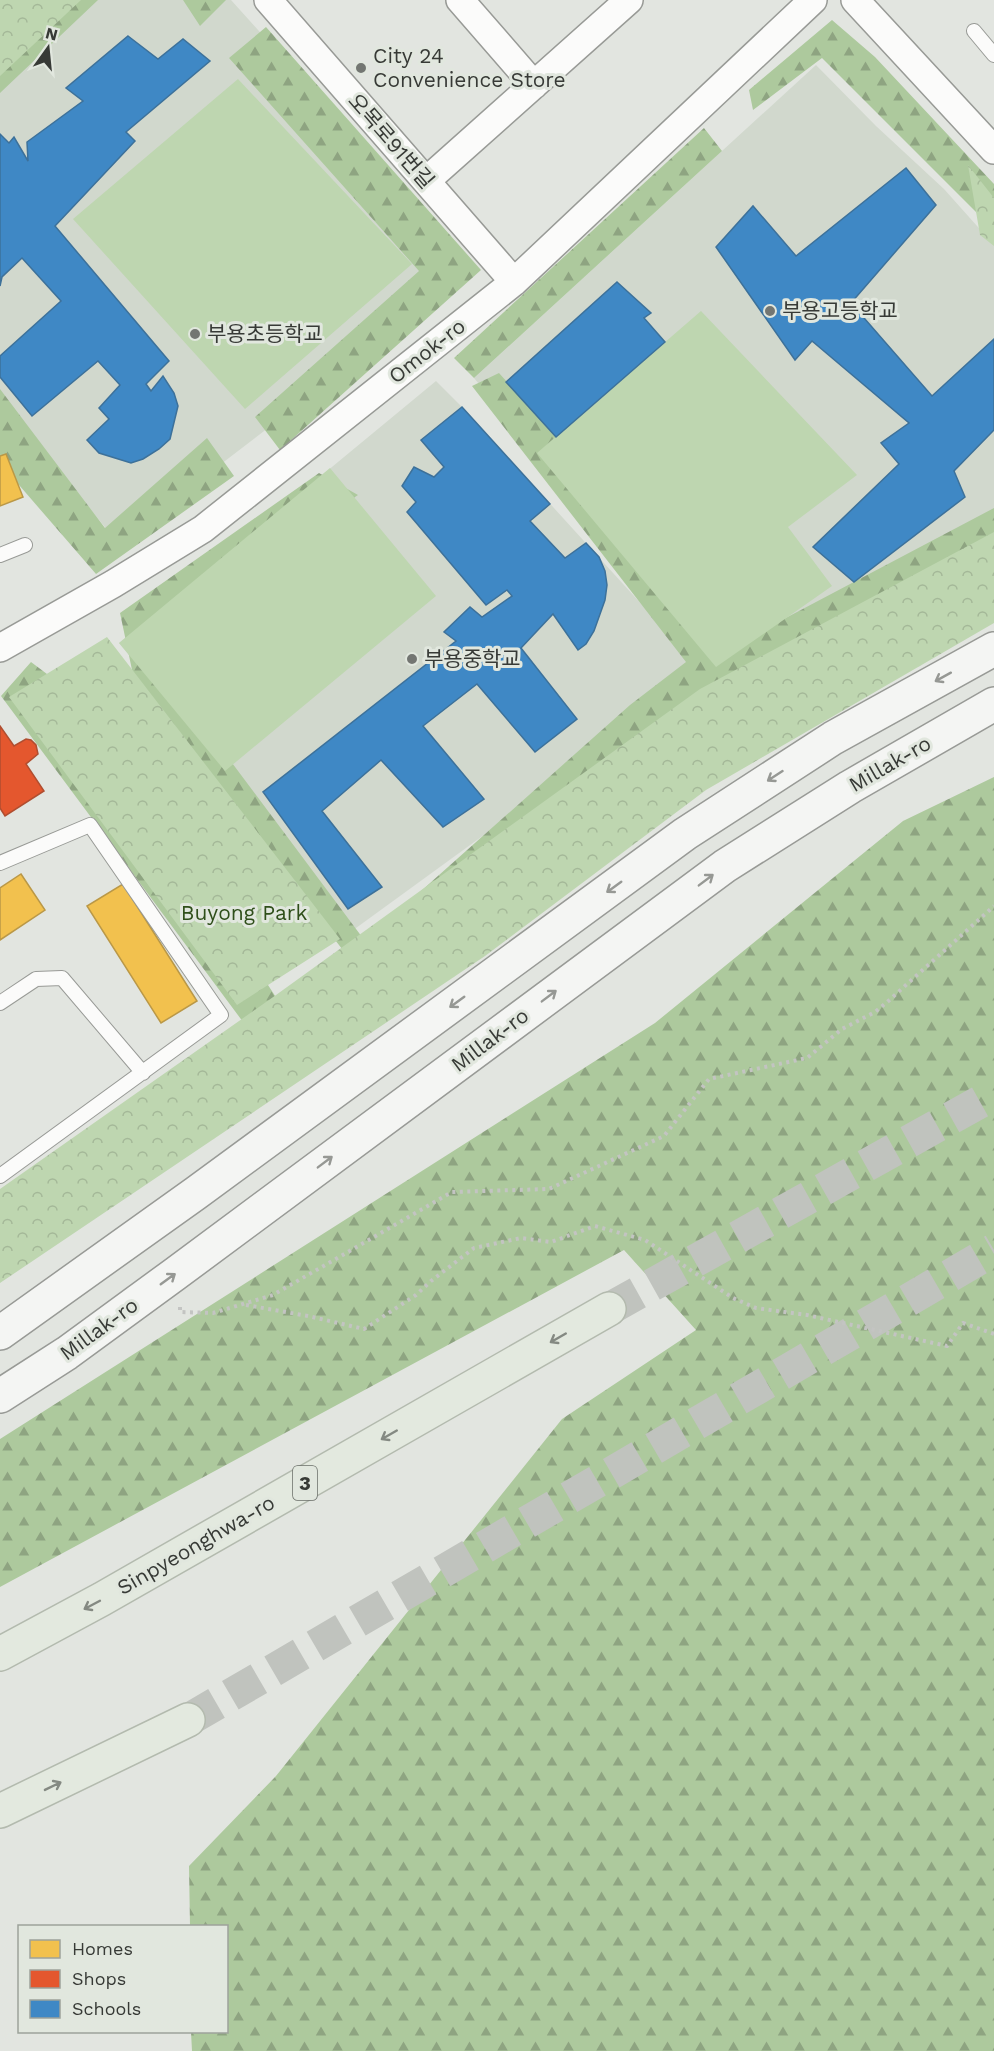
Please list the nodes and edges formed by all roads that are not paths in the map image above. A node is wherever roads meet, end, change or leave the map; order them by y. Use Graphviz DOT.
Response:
graph roads {
  1 [pos="268,0"];
  2 [pos="460,0"];
  3 [pos="629,0"];
  4 [pos="813,0"];
  5 [pos="855,0"];
  6 [pos="974,31"];
  7 [pos="994,55"];
  8 [pos="534,85"];
  9 [pos="994,150"];
  10 [pos="426,181"];
  11 [pos="514,282"];
  12 [pos="25,545"];
  13 [pos="0,555"];
  14 [pos="0,648"];
  15 [pos="991,650"];
  16 [pos="994,704"];
  17 [pos="0,863"];
  18 [pos="0,1003"];
  19 [pos="142,1073"];
  20 [pos="0,1176"];
  21 [pos="609,1309"];
  22 [pos="0,1333"];
  23 [pos="0,1396"];
  24 [pos="0,1654"];
  25 [pos="188,1720"];
  26 [pos="0,1811"];
  1 -- 10 [label="street, 오목로91번길"];
  2 -- 8 [label="street"];
  3 -- 8 [label="street"];
  4 -- 11 [label="street, Omok-ro"];
  5 -- 9 [label="street"];
  6 -- 7 [label="lane"];
  8 -- 10 [label="street"];
  10 -- 11 [label="street, 오목로91번길"];
  11 -- 14 [label="street, Omok-ro"];
  12 -- 13 [label="lane"];
  15 -- 22 [label="main road, one-way"];
  23 -- 16 [label="main road, Millak-ro, one-way"];
  17 -- 19 [label="lane"];
  18 -- 19 [label="lane"];
  19 -- 20 [label="lane"];
  21 -- 24 [label="highway, Sinpyeonghwa-ro / 3, one-way"];
  26 -- 25 [label="highway, one-way"];
}
